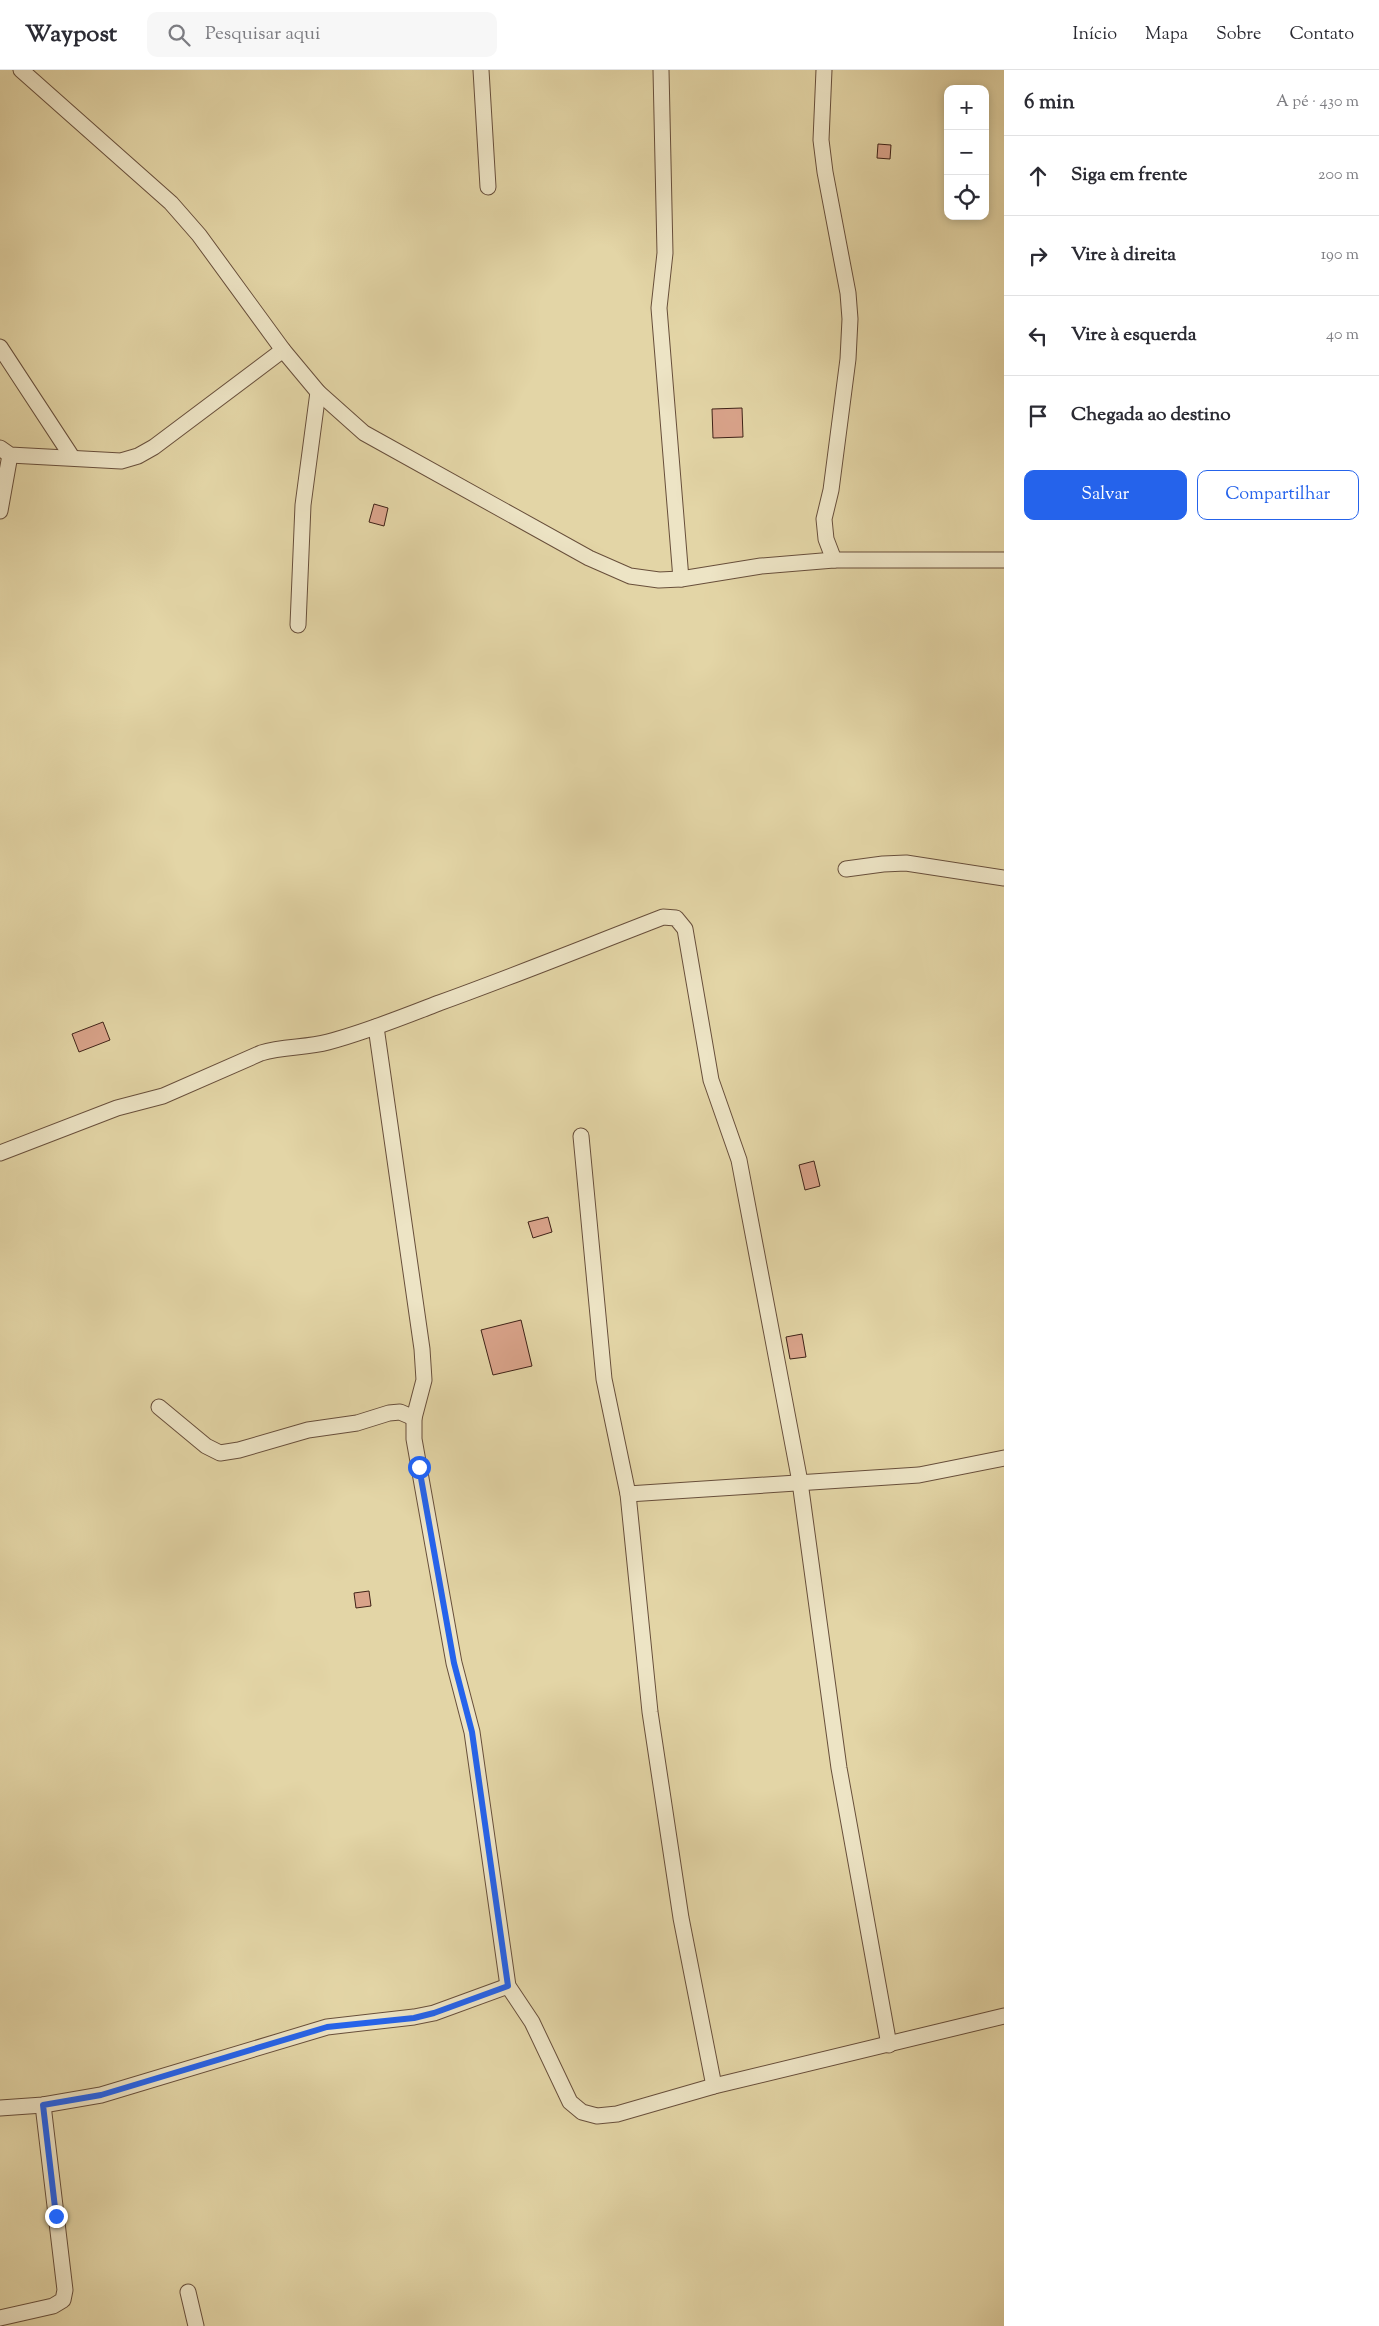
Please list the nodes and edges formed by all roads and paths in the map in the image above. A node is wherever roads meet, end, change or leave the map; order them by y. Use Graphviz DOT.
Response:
graph roads {
  1 [pos="21,70"];
  2 [pos="481,70"];
  3 [pos="661,70"];
  4 [pos="824,70"];
  5 [pos="488,187"];
  6 [pos="0,347"];
  7 [pos="283,350"];
  8 [pos="318,392"];
  9 [pos="5,452"];
  10 [pos="72,457"];
  11 [pos="0,511"];
  12 [pos="834,560"];
  13 [pos="1004,560"];
  14 [pos="681,579"];
  15 [pos="298,625"];
  16 [pos="846,870"];
  17 [pos="1004,878"];
  18 [pos="376,1027"];
  19 [pos="580,1136"];
  20 [pos="0,1153"];
  21 [pos="159,1407"];
  22 [pos="414,1418"];
  23 [pos="1004,1458"];
  24 [pos="800,1482"];
  25 [pos="628,1494"];
  26 [pos="508,1986"];
  27 [pos="1004,2016"];
  28 [pos="889,2045"];
  29 [pos="714,2086"];
  30 [pos="43,2105"];
  31 [pos="0,2108"];
  32 [pos="188,2292"];
  33 [pos="0,2318"];
  34 [pos="196,2326"];
  1 -- 7 [label="street"];
  2 -- 5 [label="street"];
  3 -- 14 [label="street"];
  4 -- 12 [label="street"];
  6 -- 10 [label="street"];
  7 -- 8 [label="street"];
  7 -- 10 [label="street"];
  8 -- 14 [label="street"];
  8 -- 15 [label="street"];
  9 -- 10 [label="street"];
  9 -- 11 [label="street"];
  12 -- 13 [label="street"];
  12 -- 14 [label="street"];
  16 -- 17 [label="street"];
  18 -- 20 [label="street"];
  18 -- 22 [label="street"];
  18 -- 24 [label="street"];
  19 -- 25 [label="street"];
  21 -- 22 [label="street"];
  22 -- 26 [label="street"];
  23 -- 24 [label="street"];
  24 -- 25 [label="street"];
  24 -- 28 [label="street"];
  25 -- 29 [label="street"];
  26 -- 29 [label="street"];
  26 -- 30 [label="street"];
  27 -- 28 [label="street"];
  28 -- 29 [label="street"];
  30 -- 31 [label="street"];
  30 -- 33 [label="street"];
  32 -- 34 [label="street"];
}
